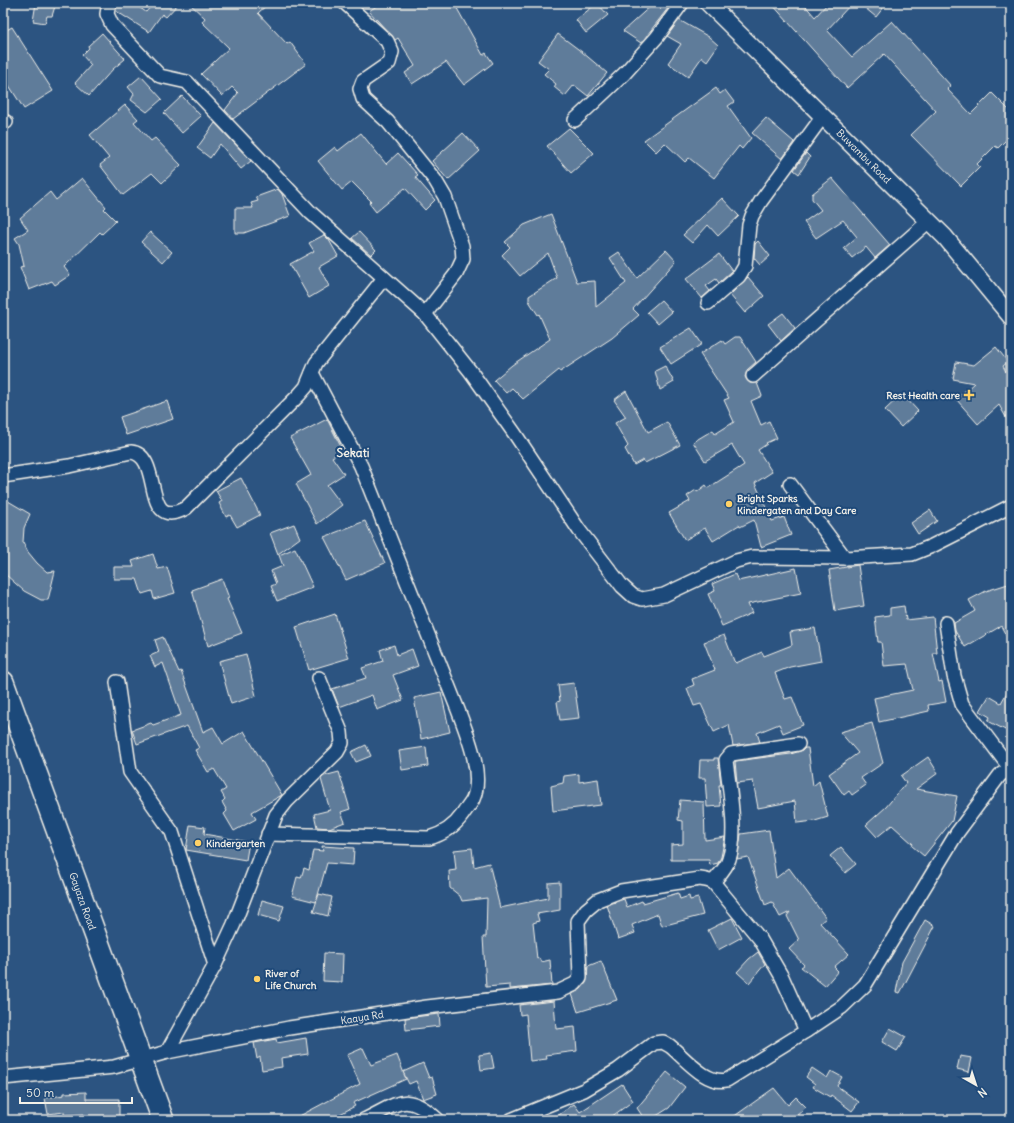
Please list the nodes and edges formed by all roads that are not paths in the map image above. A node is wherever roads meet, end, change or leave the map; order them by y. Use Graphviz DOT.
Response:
graph roads {
  1 [pos="109,3"];
  2 [pos="345,3"];
  3 [pos="682,3"];
  4 [pos="708,3"];
  5 [pos="822,116"];
  6 [pos="575,120"];
  7 [pos="929,221"];
  8 [pos="384,278"];
  9 [pos="708,303"];
  10 [pos="425,314"];
  11 [pos="1011,318"];
  12 [pos="312,373"];
  13 [pos="753,376"];
  14 [pos="3,476"];
  15 [pos="790,484"];
  16 [pos="1011,506"];
  17 [pos="845,558"];
  18 [pos="946,623"];
  19 [pos="319,678"];
  20 [pos="3,682"];
  21 [pos="117,682"];
  22 [pos="798,744"];
  23 [pos="1011,768"];
  24 [pos="268,834"];
  25 [pos="713,882"];
  26 [pos="215,965"];
  27 [pos="806,1031"];
  28 [pos="167,1052"];
  29 [pos="141,1059"];
  30 [pos="3,1078"];
  31 [pos="163,1120"];
  32 [pos="364,1120"];
  33 [pos="438,1120"];
  34 [pos="511,1120"];
  1 -- 8 [label="street"];
  2 -- 10 [label="street"];
  3 -- 6 [label="street"];
  4 -- 5 [label="street, Buwambu Road"];
  5 -- 7 [label="street, Buwambu Road"];
  5 -- 9 [label="street"];
  7 -- 11 [label="street, Buwambu Road"];
  7 -- 13 [label="street"];
  8 -- 10 [label="street"];
  8 -- 12 [label="street"];
  10 -- 17 [label="street"];
  12 -- 14 [label="street"];
  12 -- 24 [label="street"];
  15 -- 17 [label="street"];
  16 -- 17 [label="street"];
  18 -- 23 [label="street"];
  19 -- 24 [label="street"];
  20 -- 29 [label="main road, Gayaza Road"];
  21 -- 26 [label="street"];
  22 -- 25 [label="street"];
  23 -- 27 [label="street"];
  24 -- 26 [label="street"];
  25 -- 27 [label="street"];
  25 -- 28 [label="street, Kaaya Rd"];
  26 -- 28 [label="street"];
  27 -- 34 [label="street"];
  28 -- 29 [label="street, Kaaya Rd"];
  29 -- 30 [label="street, Kaaya Rd"];
  29 -- 31 [label="main road, Gayaza Road"];
  32 -- 33 [label="street"];
}
